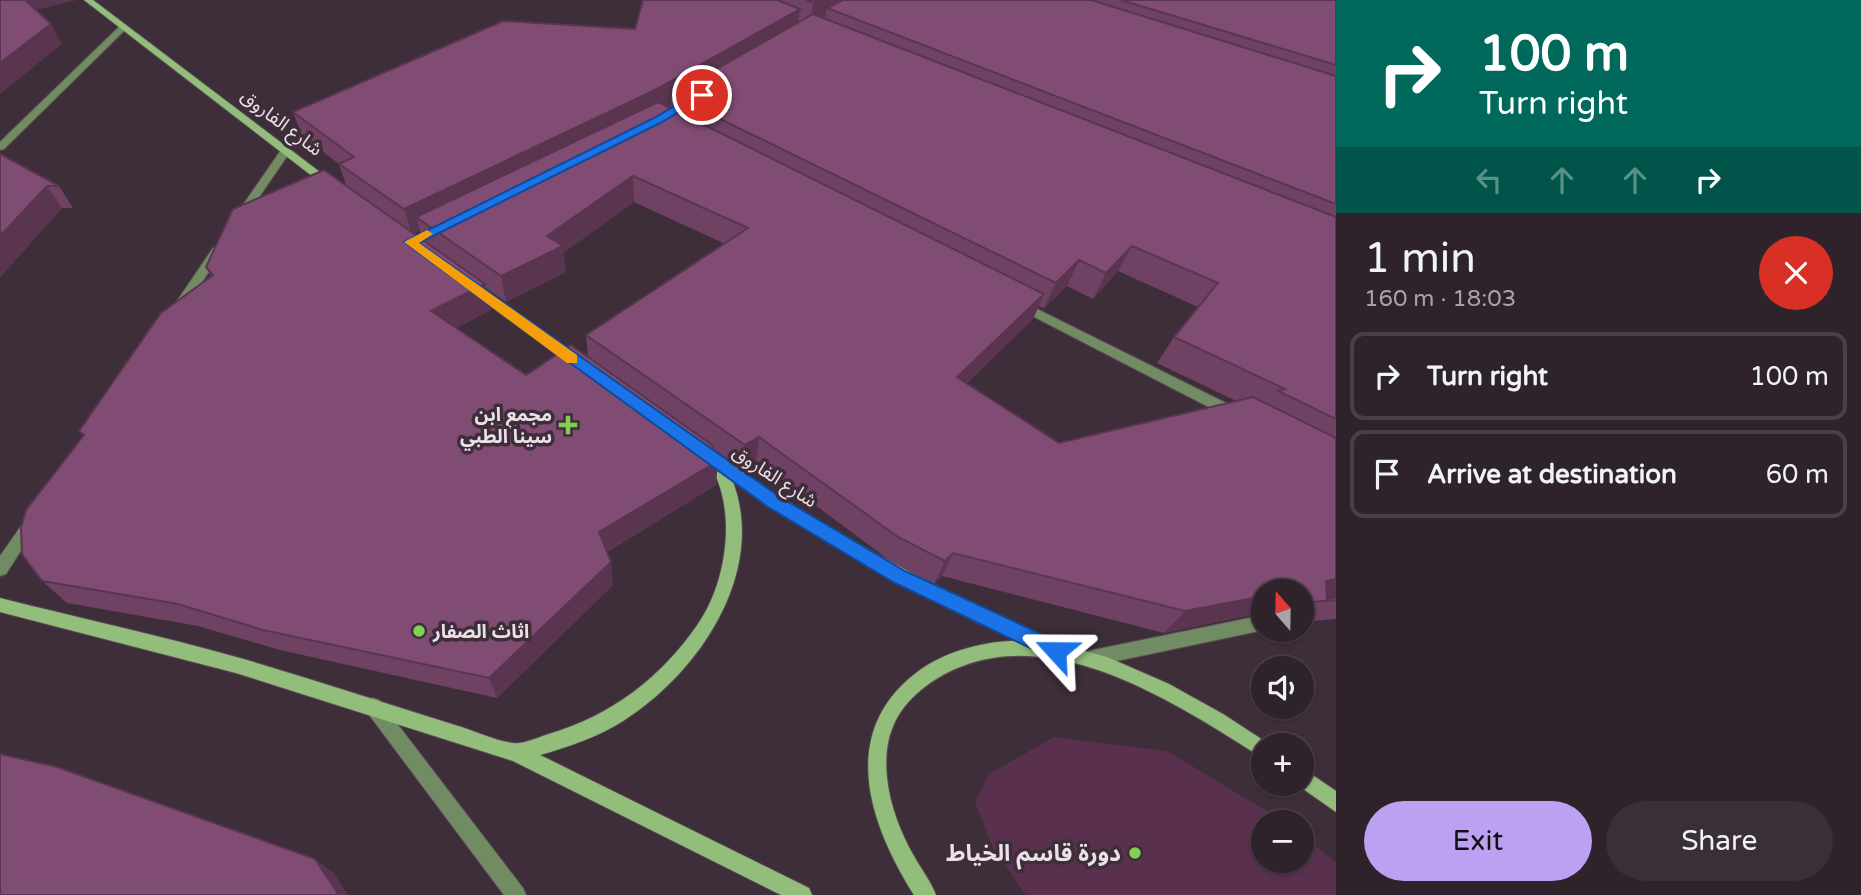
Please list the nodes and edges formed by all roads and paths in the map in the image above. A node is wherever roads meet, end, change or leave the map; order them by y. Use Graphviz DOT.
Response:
graph roads {
  1 [pos="88,0"];
  2 [pos="124,27"];
  3 [pos="0,147"];
  4 [pos="285,152"];
  5 [pos="342,193"];
  6 [pos="465,282"];
  7 [pos="1003,296"];
  8 [pos="170,321"];
  9 [pos="587,369"];
  10 [pos="1250,422"];
  11 [pos="697,449"];
  12 [pos="719,465"];
  13 [pos="38,512"];
  14 [pos="0,569"];
  15 [pos="0,606"];
  16 [pos="1251,625"];
  17 [pos="1056,651"];
  18 [pos="1093,658"];
  19 [pos="373,706"];
  20 [pos="1251,741"];
  21 [pos="516,753"];
  22 [pos="1314,786"];
  23 [pos="1336,803"];
  24 [pos="516,895"];
  25 [pos="802,895"];
  26 [pos="926,895"];
  1 -- 2 [label="main road, شارع الفاروق"];
  2 -- 3 [label="street"];
  2 -- 4 [label="main road, شارع الفاروق"];
  4 -- 5 [label="main road, شارع الفاروق"];
  4 -- 8 [label="street"];
  6 -- 9 [label="main road"];
  7 -- 10 [label="street"];
  11 -- 12 [label="main road, شارع الفاروق"];
  12 -- 17 [label="main road, شارع الفاروق"];
  12 -- 21 [label="main road"];
  13 -- 14 [label="street"];
  15 -- 19 [label="main road"];
  16 -- 18 [label="street"];
  17 -- 18 [label="main road, شارع الفاروق"];
  17 -- 26 [label="main road, شارع الفاروق"];
  18 -- 20 [label="main road, شارع الفاروق"];
  19 -- 21 [label="main road"];
  19 -- 24 [label="street"];
  21 -- 25 [label="main road"];
  22 -- 23 [label="main road"];
}
